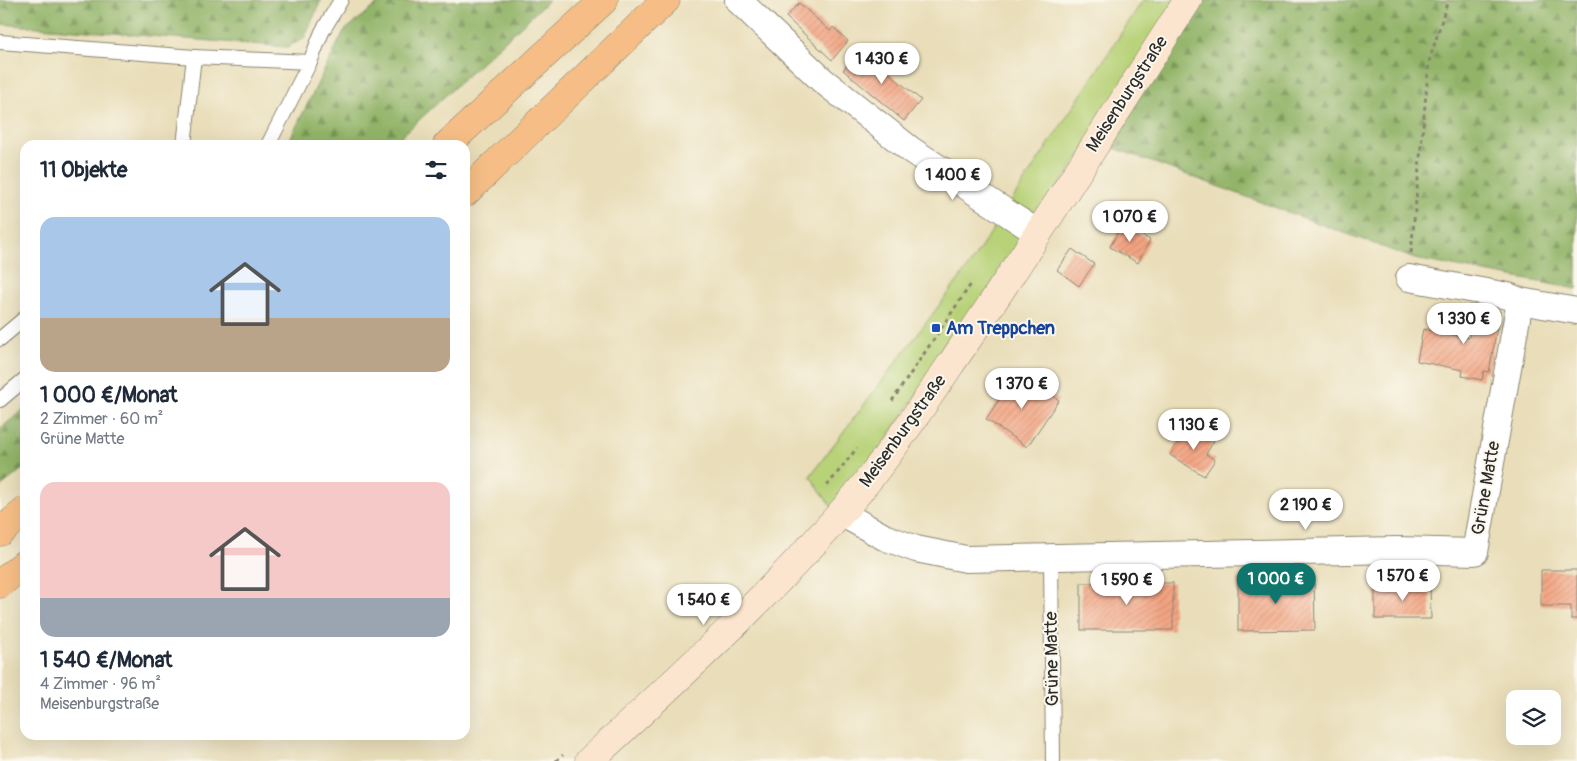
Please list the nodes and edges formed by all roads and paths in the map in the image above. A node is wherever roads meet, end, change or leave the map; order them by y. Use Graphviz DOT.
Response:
graph roads {
  1 [pos="340,0"];
  2 [pos="604,0"];
  3 [pos="666,0"];
  4 [pos="738,0"];
  5 [pos="1188,0"];
  6 [pos="1448,0"];
  7 [pos="0,42"];
  8 [pos="194,57"];
  9 [pos="310,62"];
  10 [pos="185,140"];
  11 [pos="271,140"];
  12 [pos="452,140"];
  13 [pos="470,188"];
  14 [pos="1038,234"];
  15 [pos="1409,278"];
  16 [pos="973,281"];
  17 [pos="1520,302"];
  18 [pos="1577,311"];
  19 [pos="20,322"];
  20 [pos="0,339"];
  21 [pos="20,383"];
  22 [pos="0,400"];
  23 [pos="888,408"];
  24 [pos="860,446"];
  25 [pos="824,489"];
  26 [pos="841,513"];
  27 [pos="20,515"];
  28 [pos="0,532"];
  29 [pos="1051,557"];
  30 [pos="20,567"];
  31 [pos="0,584"];
  32 [pos="576,758"];
  33 [pos="556,761"];
  34 [pos="1053,761"];
  1 -- 9 [label="lane"];
  2 -- 12 [label="highway"];
  3 -- 13 [label="highway"];
  4 -- 14 [label="street"];
  5 -- 14 [label="main road, Meisenburgstraße"];
  6 -- 15 [label="path"];
  7 -- 8 [label="lane"];
  8 -- 9 [label="lane"];
  8 -- 10 [label="lane"];
  9 -- 11 [label="lane"];
  14 -- 26 [label="main road, Meisenburgstraße"];
  15 -- 17 [label="street"];
  16 -- 23 [label="path"];
  17 -- 18 [label="street"];
  17 -- 29 [label="street, Grüne Matte"];
  19 -- 20 [label="lane"];
  21 -- 22 [label="lane"];
  24 -- 25 [label="path"];
  26 -- 29 [label="street, Grüne Matte"];
  26 -- 32 [label="main road, Meisenburgstraße"];
  27 -- 28 [label="highway"];
  29 -- 34 [label="lane, Grüne Matte"];
  30 -- 31 [label="highway"];
  32 -- 33 [label="path"];
}
